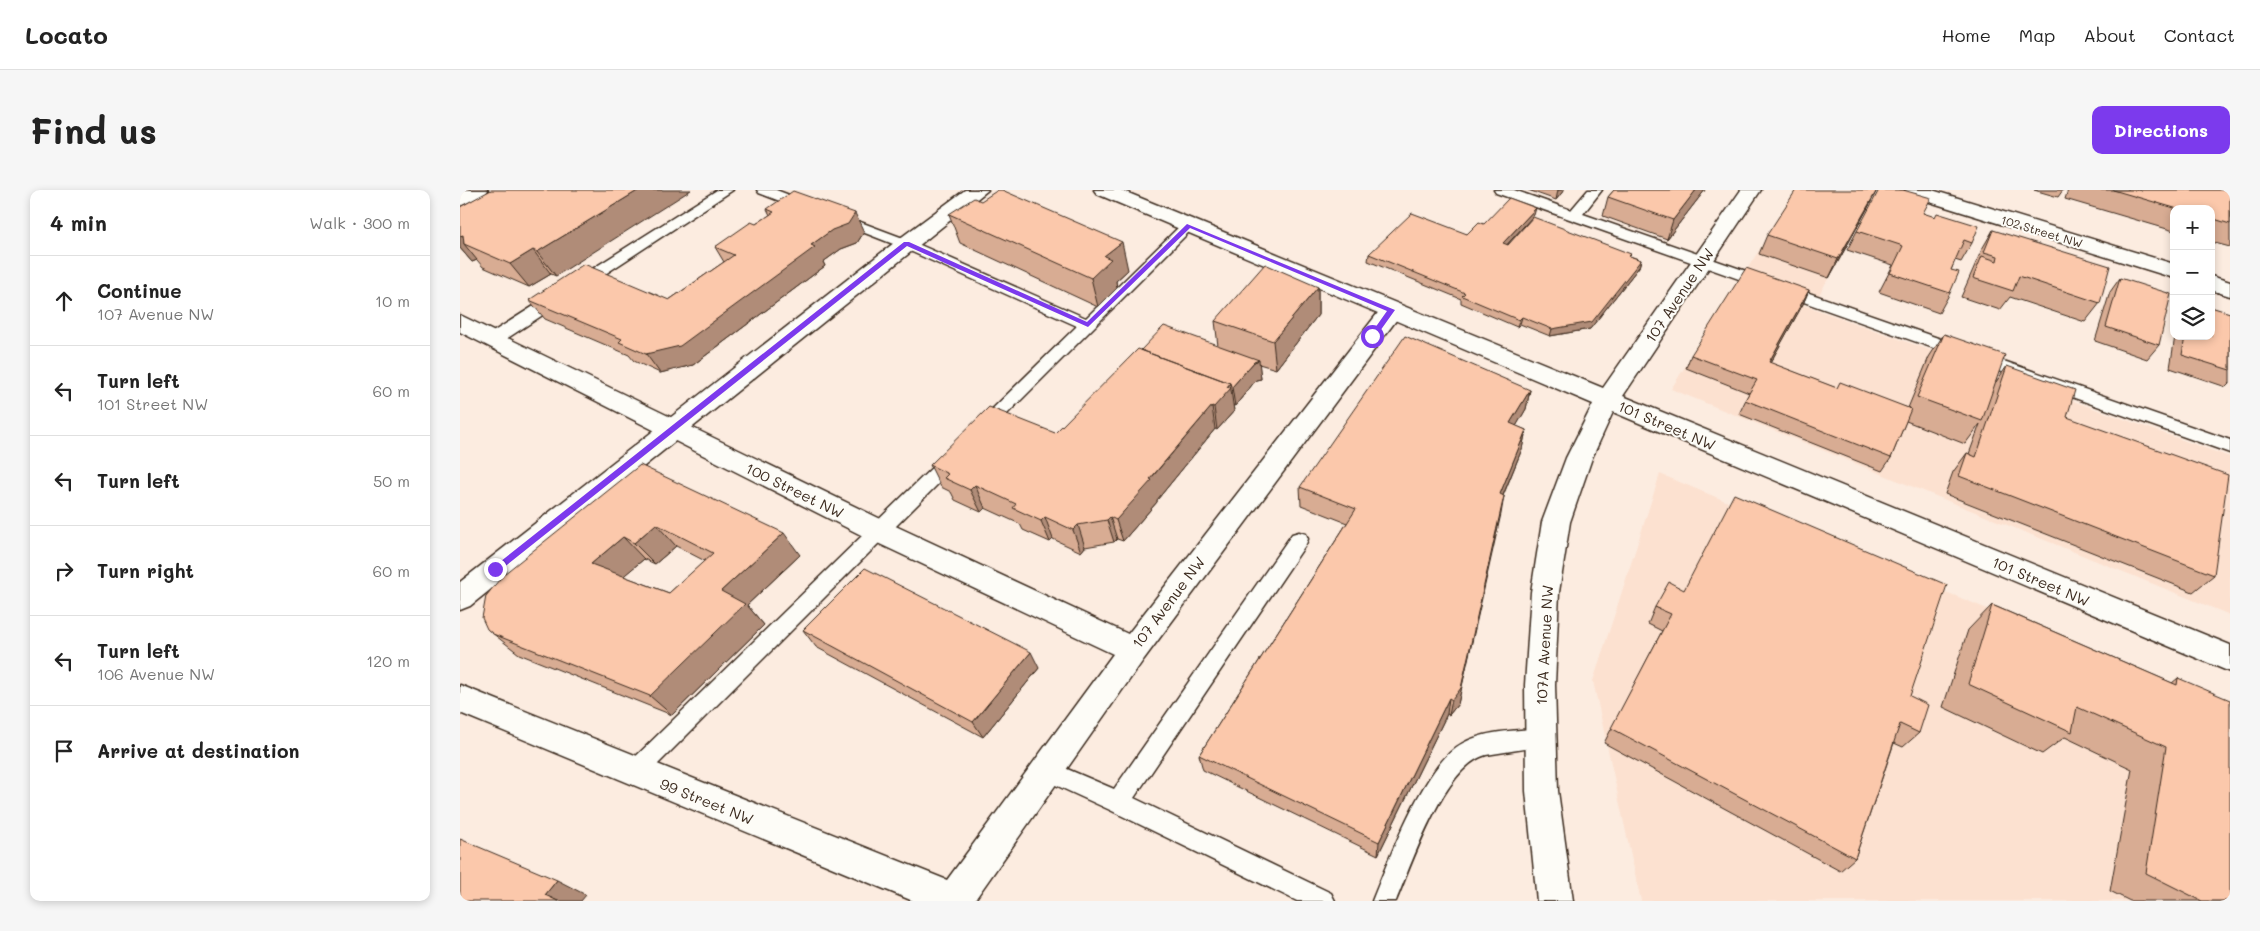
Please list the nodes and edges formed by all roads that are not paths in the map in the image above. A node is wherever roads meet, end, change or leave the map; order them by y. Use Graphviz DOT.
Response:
graph roads {
  1 [pos="478,190"];
  2 [pos="726,190"];
  3 [pos="764,190"];
  4 [pos="978,190"];
  5 [pos="1104,190"];
  6 [pos="1501,190"];
  7 [pos="1595,190"];
  8 [pos="1751,190"];
  9 [pos="1911,190"];
  10 [pos="460,200"];
  11 [pos="1574,216"];
  12 [pos="1189,225"];
  13 [pos="906,244"];
  14 [pos="1702,261"];
  15 [pos="2170,270"];
  16 [pos="2215,284"];
  17 [pos="2230,289"];
  18 [pos="1392,310"];
  19 [pos="460,324"];
  20 [pos="1088,325"];
  21 [pos="494,339"];
  22 [pos="1607,400"];
  23 [pos="671,429"];
  24 [pos="2230,447"];
  25 [pos="879,531"];
  26 [pos="1299,539"];
  27 [pos="460,598"];
  28 [pos="1133,650"];
  29 [pos="2230,659"];
  30 [pos="460,699"];
  31 [pos="1542,738"];
  32 [pos="1046,770"];
  33 [pos="636,772"];
  34 [pos="1118,802"];
  35 [pos="955,901"];
  36 [pos="1323,901"];
  37 [pos="1384,901"];
  38 [pos="1555,901"];
  1 -- 10 [label="street"];
  2 -- 21 [label="lane"];
  3 -- 13 [label="lane"];
  4 -- 13 [label="street"];
  5 -- 12 [label="street, 101 Street NW"];
  6 -- 11 [label="lane"];
  7 -- 11 [label="lane"];
  8 -- 14 [label="street, 107 Avenue NW"];
  9 -- 15 [label="street, 102 Street NW"];
  11 -- 14 [label="lane"];
  12 -- 18 [label="street, 101 Street NW"];
  12 -- 20 [label="lane"];
  13 -- 20 [label="lane"];
  13 -- 23 [label="street"];
  14 -- 22 [label="street, 107 Avenue NW"];
  14 -- 24 [label="lane"];
  16 -- 17 [label="street"];
  18 -- 22 [label="street, 101 Street NW"];
  18 -- 28 [label="street, 107 Avenue NW"];
  19 -- 21 [label="street, 100 Street NW"];
  20 -- 25 [label="lane"];
  21 -- 23 [label="street, 100 Street NW"];
  22 -- 29 [label="street, 101 Street NW"];
  22 -- 31 [label="street, 107A Avenue NW"];
  23 -- 25 [label="street, 100 Street NW"];
  23 -- 27 [label="street"];
  25 -- 28 [label="street, 100 Street NW"];
  25 -- 33 [label="lane"];
  26 -- 34 [label="lane"];
  28 -- 32 [label="street, 107 Avenue NW"];
  30 -- 33 [label="street, 99 Street NW"];
  31 -- 37 [label="lane"];
  31 -- 38 [label="street, 107A Avenue NW"];
  32 -- 34 [label="lane"];
  32 -- 35 [label="street, 107 Avenue NW"];
  33 -- 35 [label="street, 99 Street NW"];
  34 -- 36 [label="lane"];
}
